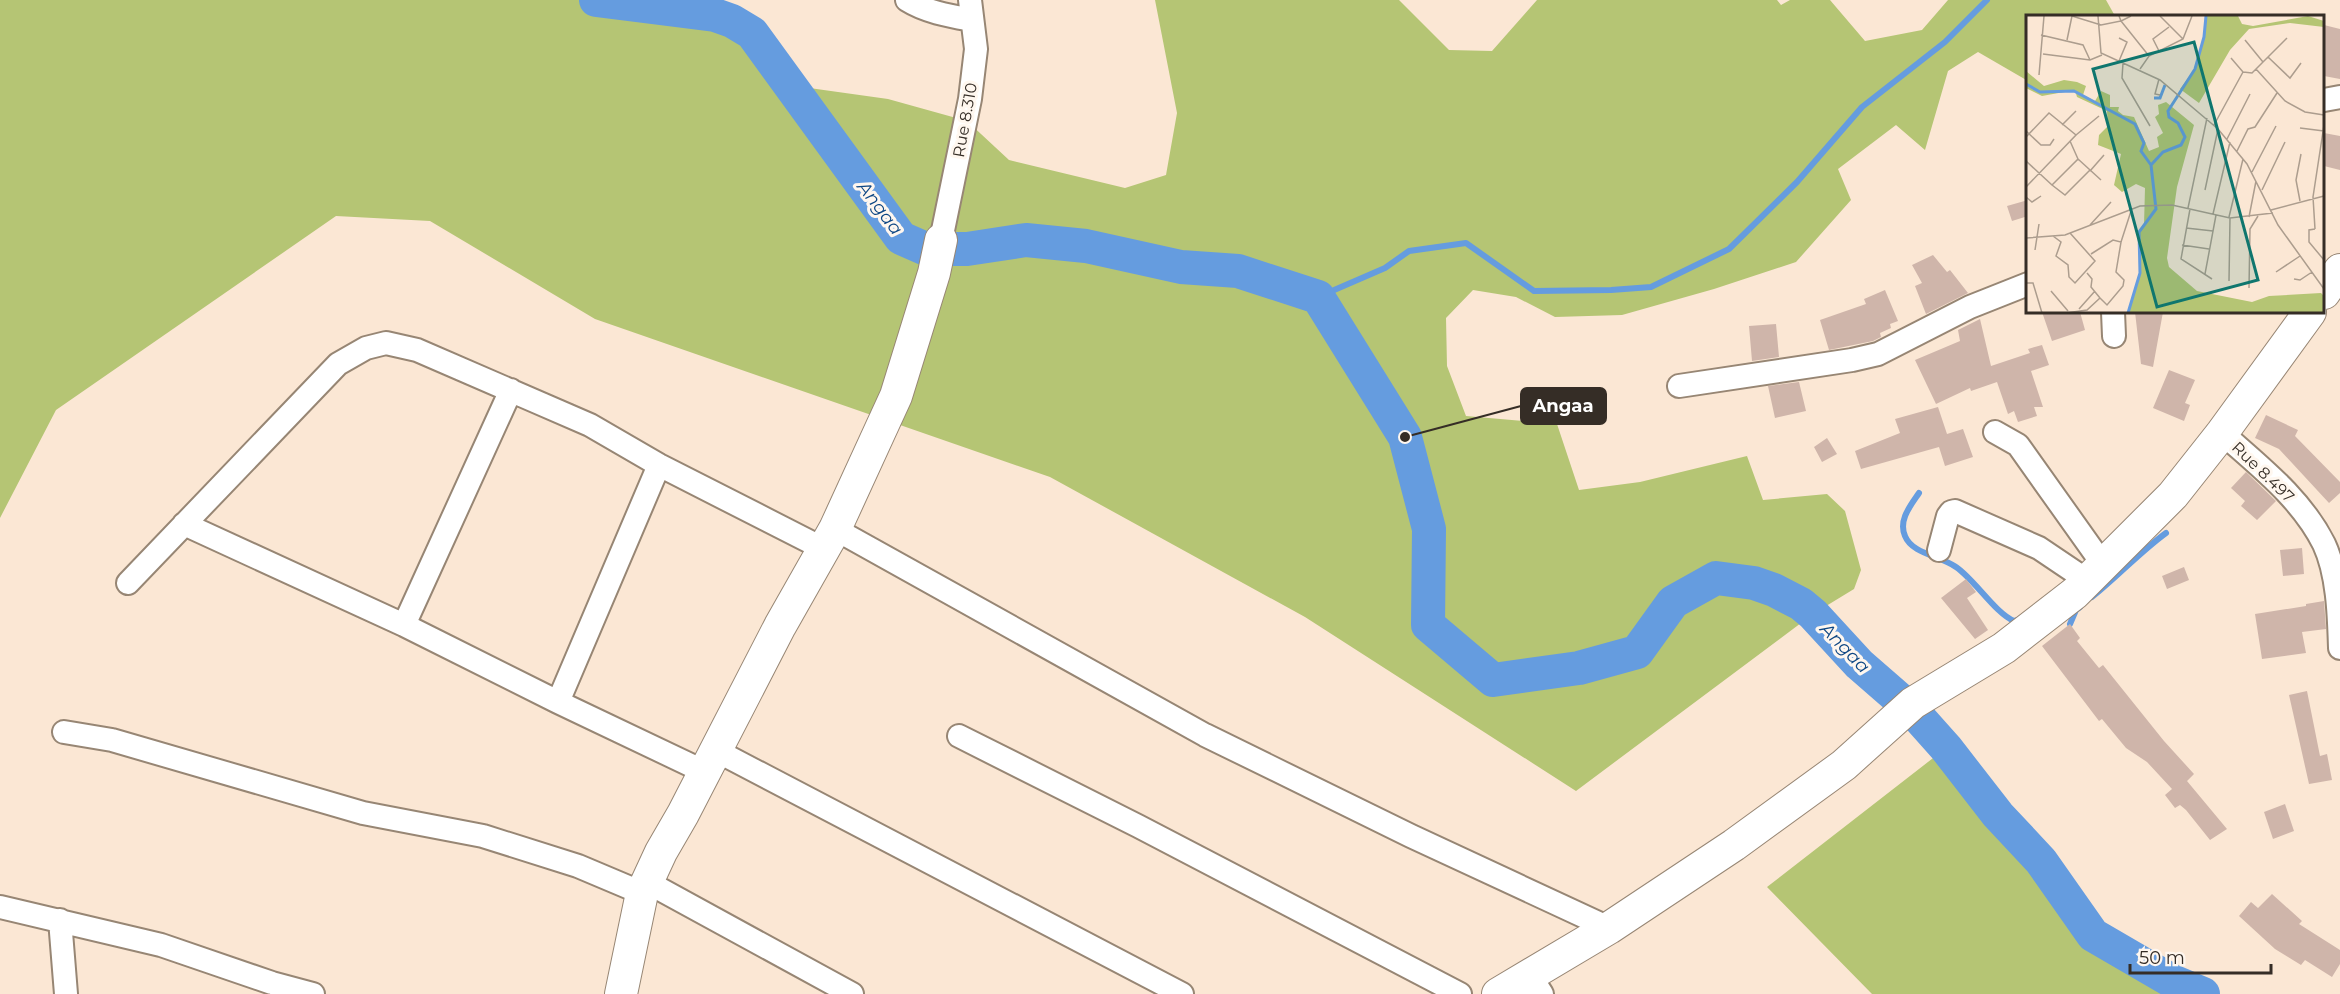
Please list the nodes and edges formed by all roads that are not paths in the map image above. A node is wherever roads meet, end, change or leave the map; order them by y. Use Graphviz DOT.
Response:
graph roads {
  1 [pos="907,0"];
  2 [pos="971,10"];
  3 [pos="2340,97"];
  4 [pos="2325,100"];
  5 [pos="940,240"];
  6 [pos="2026,285"];
  7 [pos="2112,314"];
  8 [pos="2307,314"];
  9 [pos="2114,336"];
  10 [pos="1679,386"];
  11 [pos="511,390"];
  12 [pos="1995,432"];
  13 [pos="2222,433"];
  14 [pos="659,465"];
  15 [pos="184,524"];
  16 [pos="830,539"];
  17 [pos="2332,540"];
  18 [pos="1939,550"];
  19 [pos="2096,573"];
  20 [pos="128,583"];
  21 [pos="404,625"];
  22 [pos="2340,648"];
  23 [pos="558,702"];
  24 [pos="64,732"];
  25 [pos="959,736"];
  26 [pos="711,761"];
  27 [pos="644,887"];
  28 [pos="0,907"];
  29 [pos="60,920"];
  30 [pos="1609,928"];
  31 [pos="1536,984"];
  32 [pos="66,994"];
  33 [pos="313,994"];
  34 [pos="621,994"];
  35 [pos="852,994"];
  36 [pos="1182,994"];
  37 [pos="1460,994"];
  38 [pos="1498,994"];
  1 -- 2 [label="street"];
  2 -- 5 [label="street, Rue 8.310"];
  3 -- 4 [label="street"];
  5 -- 16 [label="street"];
  6 -- 10 [label="street"];
  7 -- 9 [label="street"];
  8 -- 13 [label="street"];
  11 -- 14 [label="street"];
  11 -- 15 [label="street"];
  11 -- 21 [label="street"];
  12 -- 19 [label="street"];
  13 -- 17 [label="street, Rue 8.497"];
  13 -- 19 [label="street"];
  14 -- 16 [label="street"];
  14 -- 23 [label="street"];
  15 -- 20 [label="street"];
  15 -- 21 [label="street"];
  16 -- 26 [label="street"];
  16 -- 30 [label="street"];
  17 -- 22 [label="street, Rue 8.497"];
  18 -- 19 [label="street"];
  19 -- 30 [label="street"];
  21 -- 23 [label="street"];
  23 -- 26 [label="street"];
  24 -- 27 [label="street"];
  25 -- 37 [label="street"];
  26 -- 27 [label="street"];
  26 -- 36 [label="street"];
  27 -- 34 [label="street"];
  27 -- 35 [label="street"];
  28 -- 29 [label="street"];
  29 -- 32 [label="street"];
  29 -- 33 [label="street"];
  30 -- 31 [label="street"];
  31 -- 38 [label="street"];
}
